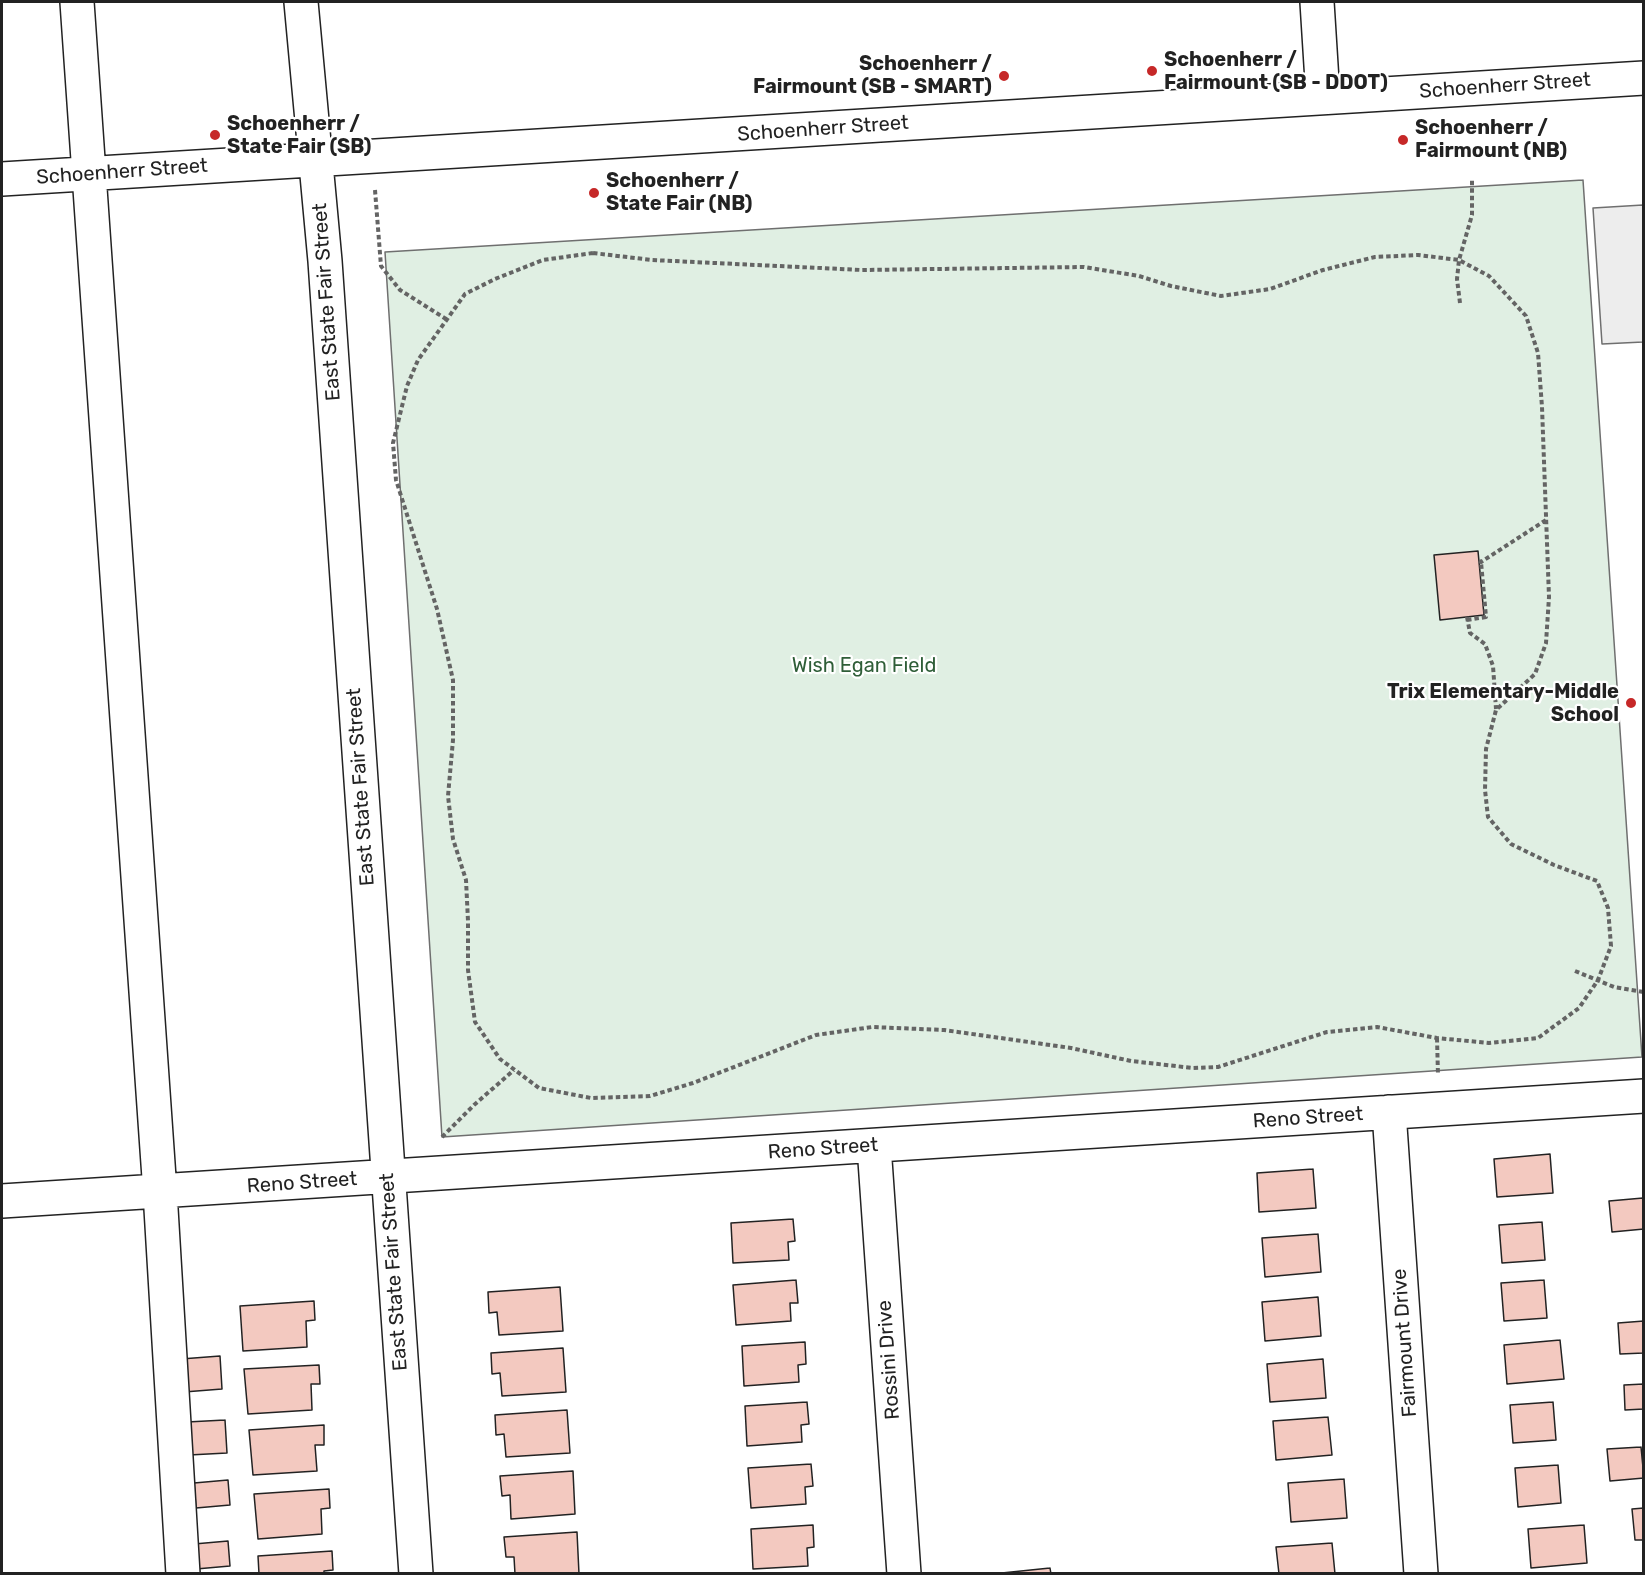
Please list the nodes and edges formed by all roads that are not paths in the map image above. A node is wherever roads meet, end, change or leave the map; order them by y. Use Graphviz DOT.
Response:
graph roads {
  1 [pos="77,2"];
  2 [pos="302,2"];
  3 [pos="1317,2"];
  4 [pos="1644,78"];
  5 [pos="1323,97"];
  6 [pos="316,160"];
  7 [pos="88,174"];
  8 [pos="2,179"];
  9 [pos="1644,1096"];
  10 [pos="1389,1112"];
  11 [pos="874,1146"];
  12 [pos="388,1178"];
  13 [pos="160,1192"];
  14 [pos="2,1201"];
  15 [pos="183,1574"];
  16 [pos="416,1574"];
  17 [pos="904,1574"];
  18 [pos="1421,1574"];
  1 -- 7 [label="street"];
  2 -- 6 [label="street, East State Fair Street"];
  3 -- 5 [label="street"];
  4 -- 5 [label="street, Schoenherr Street"];
  5 -- 6 [label="street, Schoenherr Street"];
  6 -- 7 [label="street, Schoenherr Street"];
  6 -- 12 [label="street, East State Fair Street"];
  7 -- 8 [label="street, Schoenherr Street"];
  7 -- 13 [label="street"];
  9 -- 10 [label="street, Reno Street"];
  10 -- 11 [label="street, Reno Street"];
  10 -- 18 [label="street, Fairmount Drive"];
  11 -- 12 [label="street, Reno Street"];
  11 -- 17 [label="street, Rossini Drive"];
  12 -- 13 [label="street, Reno Street"];
  12 -- 16 [label="street, East State Fair Street"];
  13 -- 14 [label="street, Reno Street"];
  13 -- 15 [label="street"];
}
